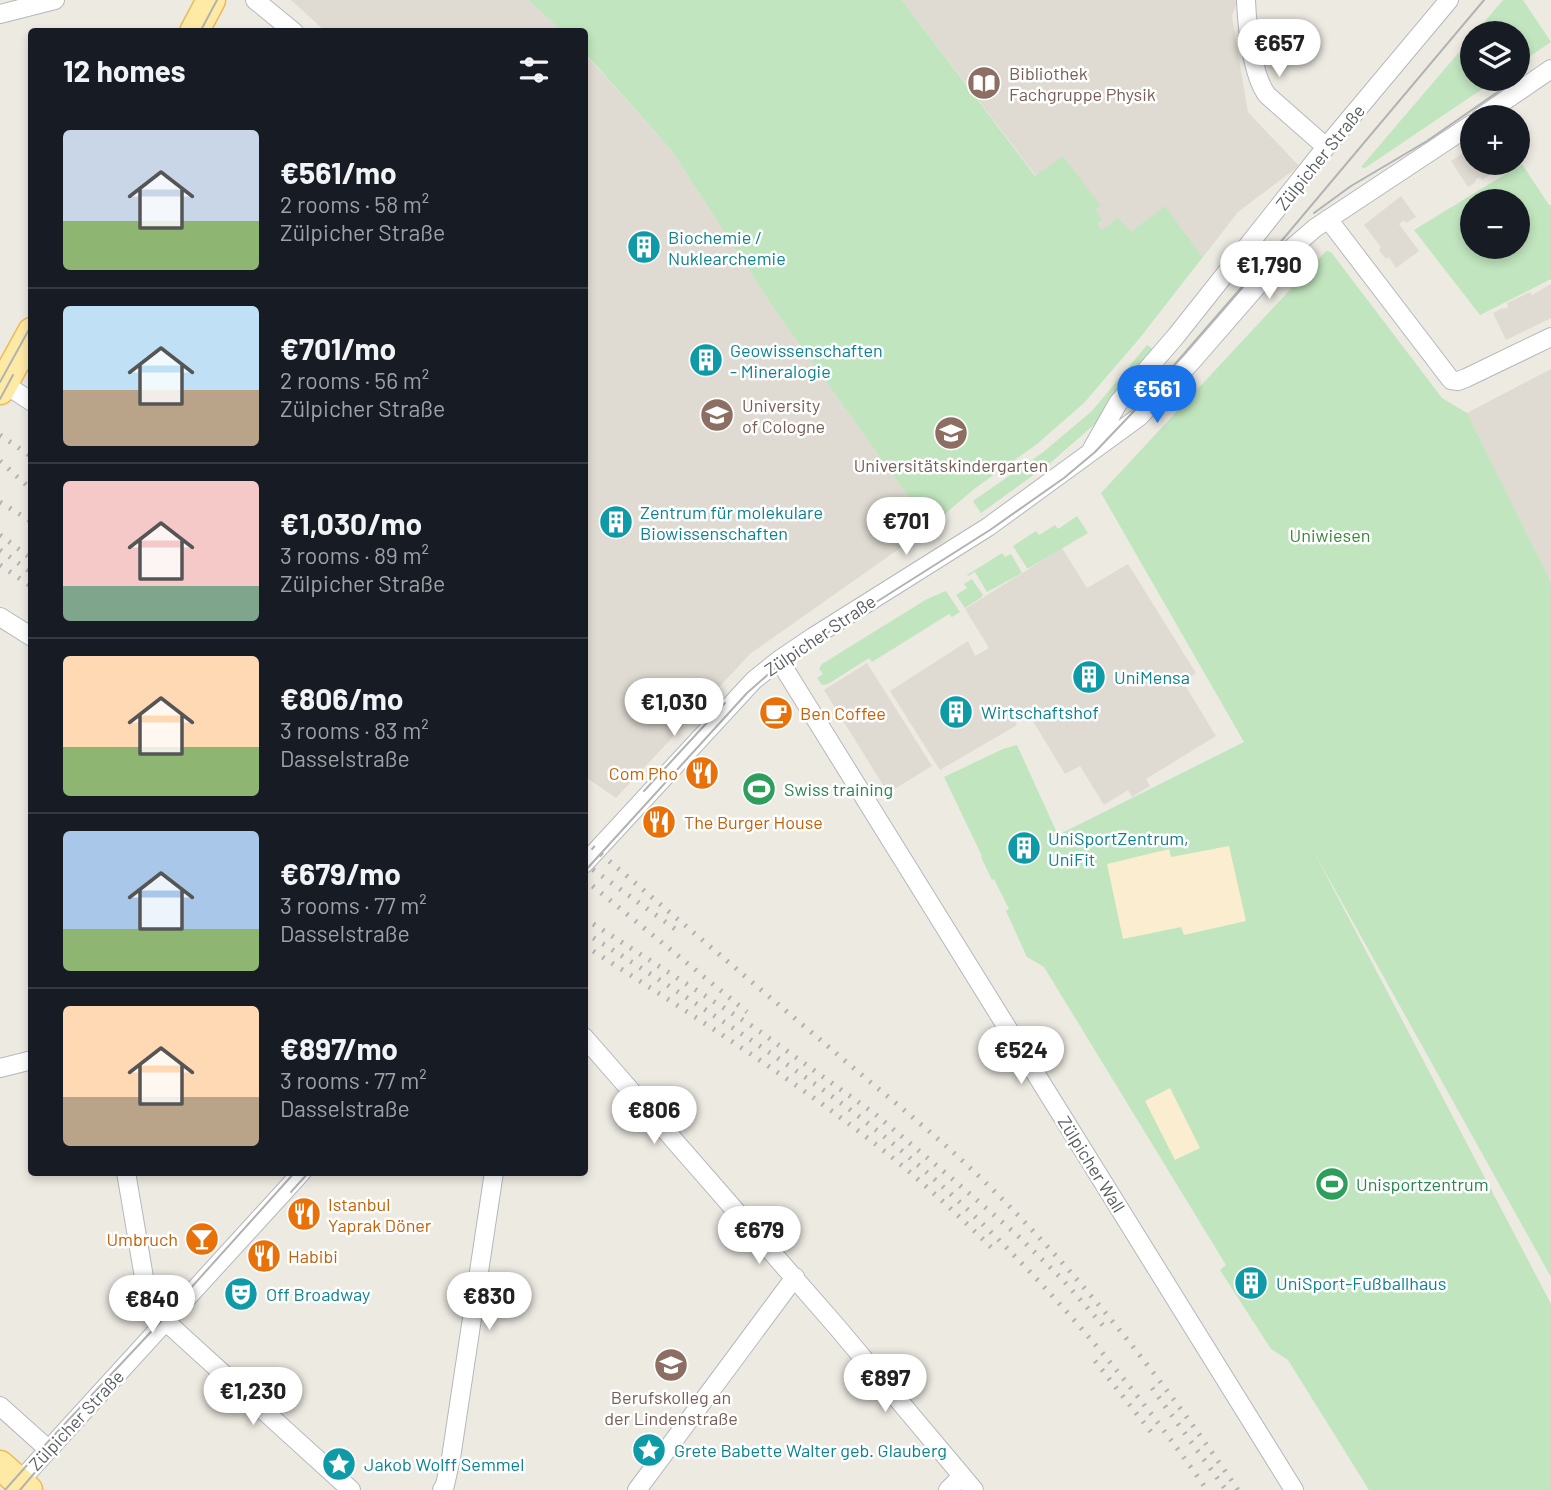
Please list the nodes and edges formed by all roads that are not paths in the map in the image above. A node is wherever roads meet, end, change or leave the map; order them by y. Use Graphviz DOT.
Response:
graph roads {
  1 [pos="55,0"];
  2 [pos="211,0"];
  3 [pos="256,0"];
  4 [pos="1246,0"];
  5 [pos="1449,0"];
  6 [pos="0,14"];
  7 [pos="196,28"];
  8 [pos="289,28"];
  9 [pos="1551,69"];
  10 [pos="1498,105"];
  11 [pos="1460,132"];
  12 [pos="1326,147"];
  13 [pos="1328,219"];
  14 [pos="1551,337"];
  15 [pos="28,339"];
  16 [pos="1,385"];
  17 [pos="28,400"];
  18 [pos="1092,449"];
  19 [pos="0,617"];
  20 [pos="28,634"];
  21 [pos="779,660"];
  22 [pos="588,860"];
  23 [pos="588,1042"];
  24 [pos="28,1061"];
  25 [pos="0,1068"];
  26 [pos="127,1176"];
  27 [pos="298,1176"];
  28 [pos="493,1176"];
  29 [pos="795,1278"];
  30 [pos="166,1322"];
  31 [pos="0,1406"];
  32 [pos="48,1449"];
  33 [pos="16,1479"];
  34 [pos="968,1483"];
  35 [pos="446,1488"];
  36 [pos="351,1490"];
  37 [pos="637,1490"];
  38 [pos="948,1490"];
  39 [pos="1294,1490"];
  1 -- 6 [label="street"];
  2 -- 7 [label="main road"];
  3 -- 8 [label="street"];
  4 -- 12 [label="street"];
  5 -- 12 [label="street, Zülpicher Straße"];
  9 -- 10 [label="street"];
  11 -- 13 [label="street, Zülpicher Straße"];
  12 -- 18 [label="street, Zülpicher Straße"];
  13 -- 14 [label="street"];
  13 -- 18 [label="street, Zülpicher Straße"];
  15 -- 16 [label="main road"];
  16 -- 17 [label="street"];
  18 -- 21 [label="street, Zülpicher Straße"];
  19 -- 20 [label="street"];
  21 -- 22 [label="street, Zülpicher Straße"];
  21 -- 39 [label="street, Zülpicher Wall"];
  23 -- 29 [label="street"];
  24 -- 25 [label="street"];
  26 -- 30 [label="street"];
  27 -- 30 [label="street, Zülpicher Straße"];
  28 -- 35 [label="street"];
  29 -- 34 [label="street"];
  29 -- 37 [label="street"];
  30 -- 32 [label="street, Zülpicher Straße"];
  30 -- 36 [label="street"];
  31 -- 32 [label="street"];
  32 -- 33 [label="street, Zülpicher Straße"];
  34 -- 38 [label="street"];
}
